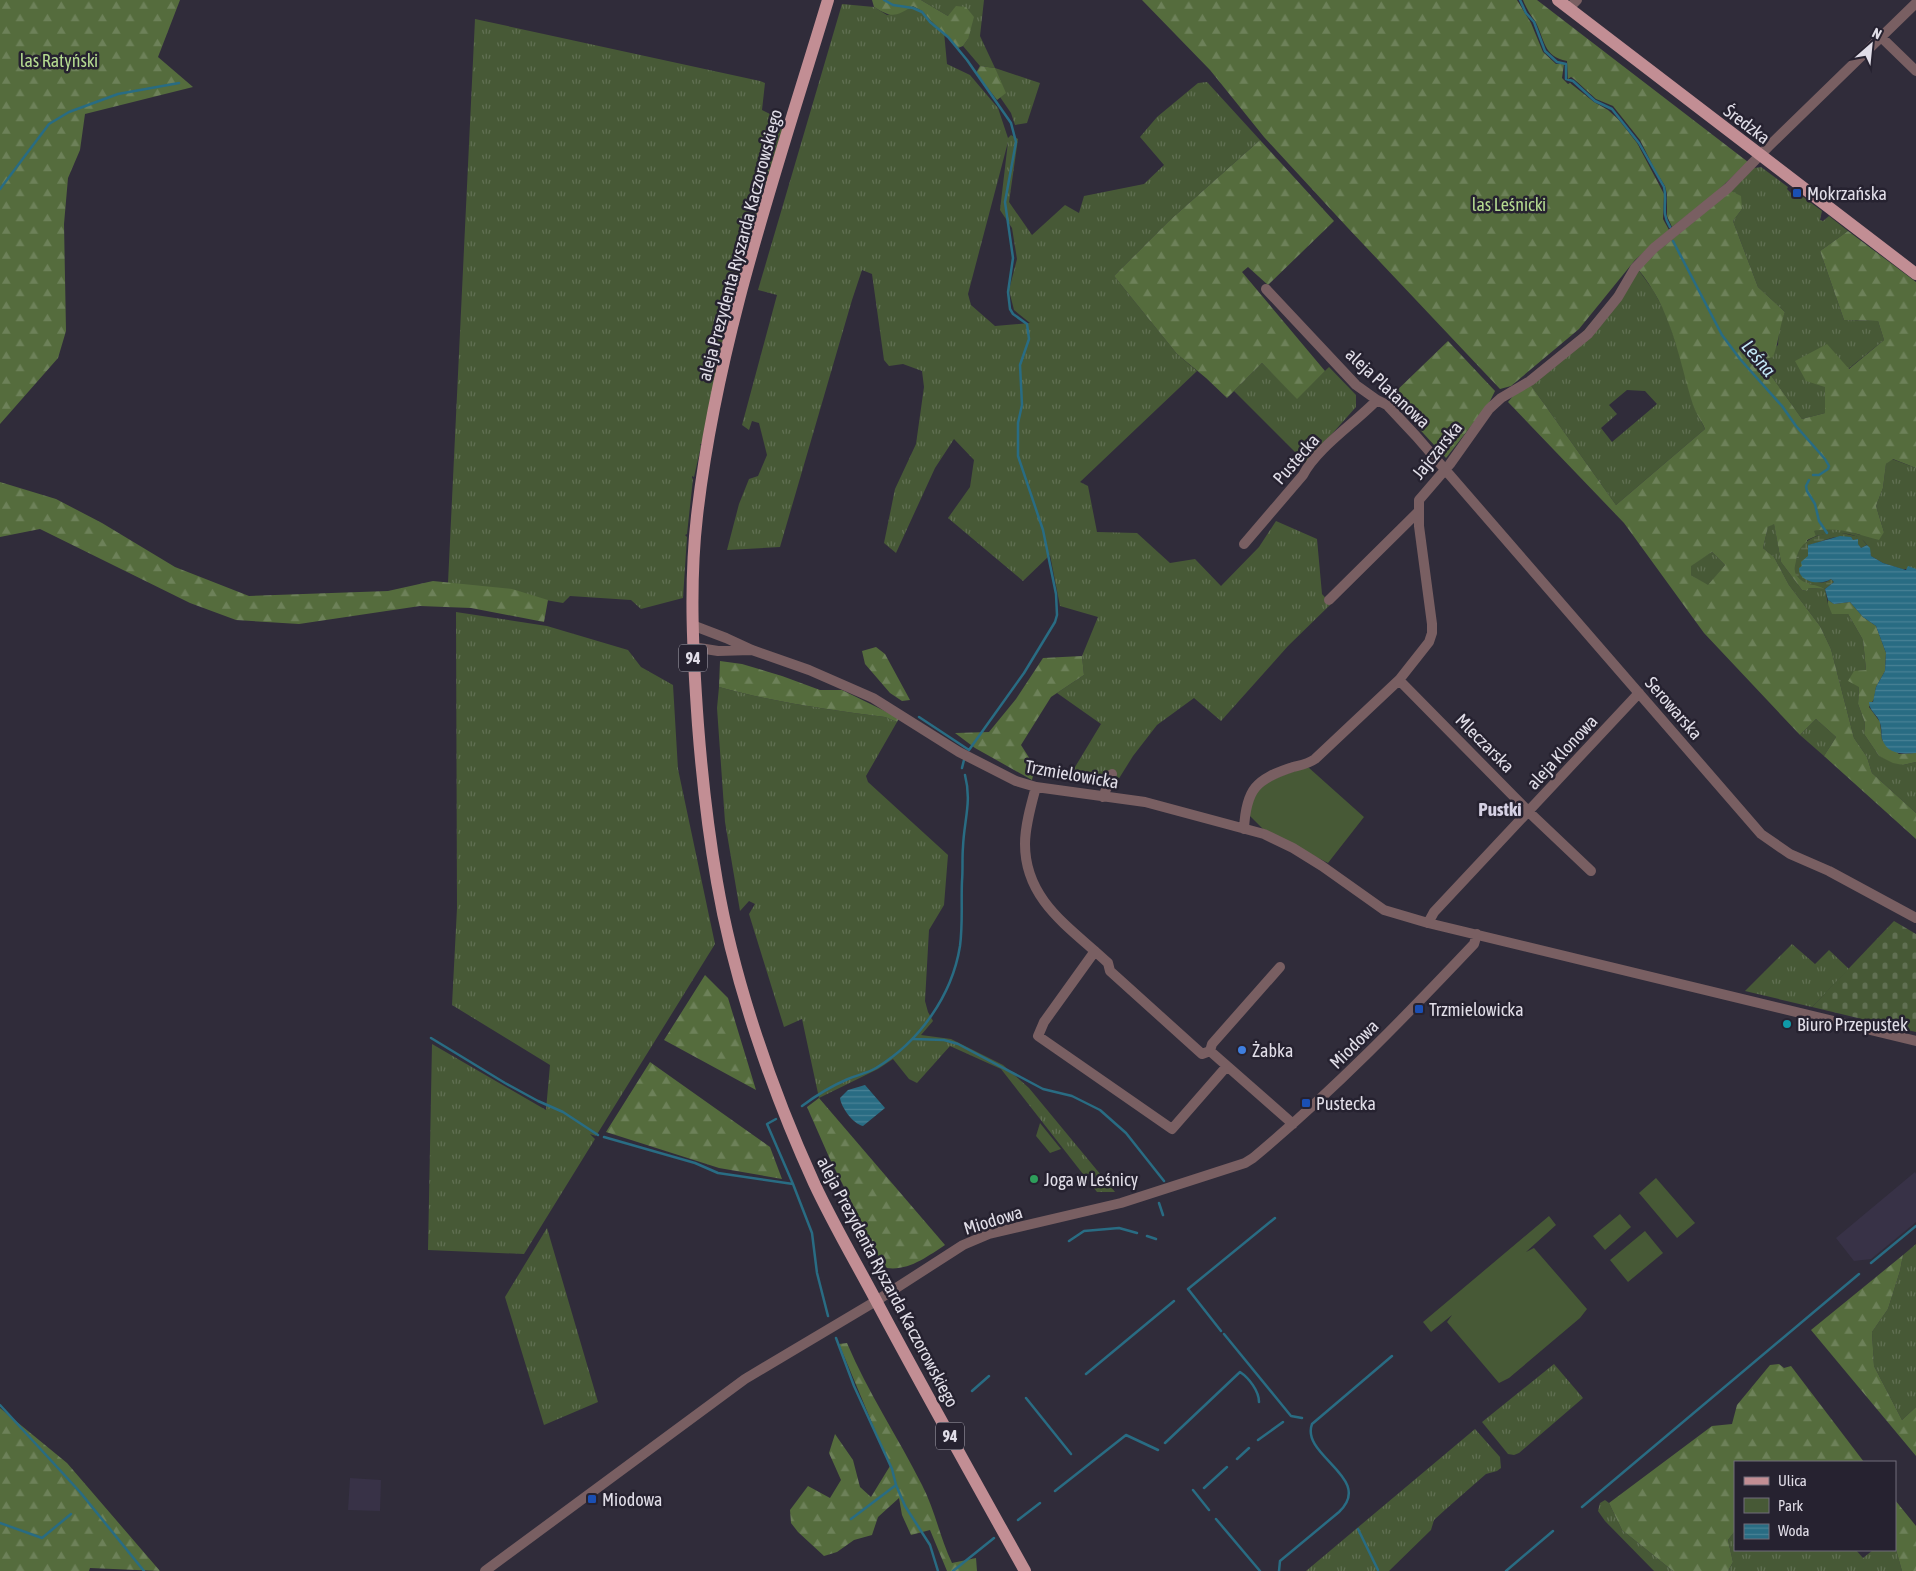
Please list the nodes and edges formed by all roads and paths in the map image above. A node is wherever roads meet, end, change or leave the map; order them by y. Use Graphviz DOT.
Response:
graph roads {
  1 [pos="828,0"];
  2 [pos="1558,0"];
  3 [pos="1573,4"];
  4 [pos="1911,4"];
  5 [pos="1881,37"];
  6 [pos="1916,71"];
  7 [pos="1760,156"];
  8 [pos="1916,274"];
  9 [pos="1266,289"];
  10 [pos="1377,400"];
  11 [pos="1446,469"];
  12 [pos="1418,512"];
  13 [pos="1244,544"];
  14 [pos="1329,600"];
  15 [pos="692,625"];
  16 [pos="693,647"];
  17 [pos="752,650"];
  18 [pos="1399,680"];
  19 [pos="1640,693"];
  20 [pos="1112,774"];
  21 [pos="1036,787"];
  22 [pos="1103,797"];
  23 [pos="1529,811"];
  24 [pos="1244,829"];
  25 [pos="1592,871"];
  26 [pos="1916,918"];
  27 [pos="1428,922"];
  28 [pos="1477,934"];
  29 [pos="1095,950"];
  30 [pos="1280,967"];
  31 [pos="1916,1041"];
  32 [pos="1210,1052"];
  33 [pos="1227,1066"];
  34 [pos="1293,1124"];
  35 [pos="876,1302"];
  36 [pos="485,1571"];
  37 [pos="1024,1571"];
  1 -- 15 [label="main road, aleja Prezydenta Ryszarda Kaczorowskiego / 94"];
  2 -- 3 [label="main road, Średzka"];
  3 -- 7 [label="main road, Średzka"];
  4 -- 5 [label="street"];
  5 -- 6 [label="street"];
  5 -- 7 [label="street"];
  7 -- 8 [label="main road, Średzka"];
  7 -- 11 [label="street, Jajczarska"];
  9 -- 10 [label="street, aleja Platanowa"];
  10 -- 11 [label="street, aleja Platanowa"];
  10 -- 13 [label="street, Pustecka"];
  11 -- 12 [label="street, Jajczarska"];
  11 -- 19 [label="street, Serowarska"];
  12 -- 14 [label="street"];
  12 -- 18 [label="street, Jajczarska"];
  15 -- 16 [label="main road, aleja Prezydenta Ryszarda Kaczorowskiego / 94"];
  15 -- 17 [label="street, Trzmielowicka"];
  16 -- 17 [label="street, Trzmielowicka"];
  16 -- 35 [label="main road, aleja Prezydenta Ryszarda Kaczorowskiego / 94"];
  17 -- 21 [label="street, Trzmielowicka"];
  18 -- 23 [label="street, Mleczarska"];
  18 -- 24 [label="street, Jajczarska"];
  19 -- 23 [label="street, aleja Klonowa"];
  19 -- 26 [label="street, Serowarska"];
  20 -- 22 [label="street"];
  21 -- 22 [label="street, Trzmielowicka"];
  21 -- 29 [label="street"];
  22 -- 24 [label="street, Trzmielowicka"];
  23 -- 25 [label="street, Mleczarska"];
  23 -- 27 [label="street, aleja Klonowa"];
  24 -- 27 [label="street, Trzmielowicka"];
  27 -- 28 [label="street, Trzmielowicka"];
  28 -- 31 [label="street, Trzmielowicka"];
  28 -- 34 [label="street, Miodowa"];
  29 -- 32 [label="street"];
  29 -- 33 [label="street"];
  30 -- 32 [label="street"];
  32 -- 33 [label="street"];
  33 -- 34 [label="street"];
  34 -- 35 [label="street, Miodowa"];
  35 -- 36 [label="street, Miodowa"];
  35 -- 37 [label="main road, aleja Prezydenta Ryszarda Kaczorowskiego / 94"];
}
